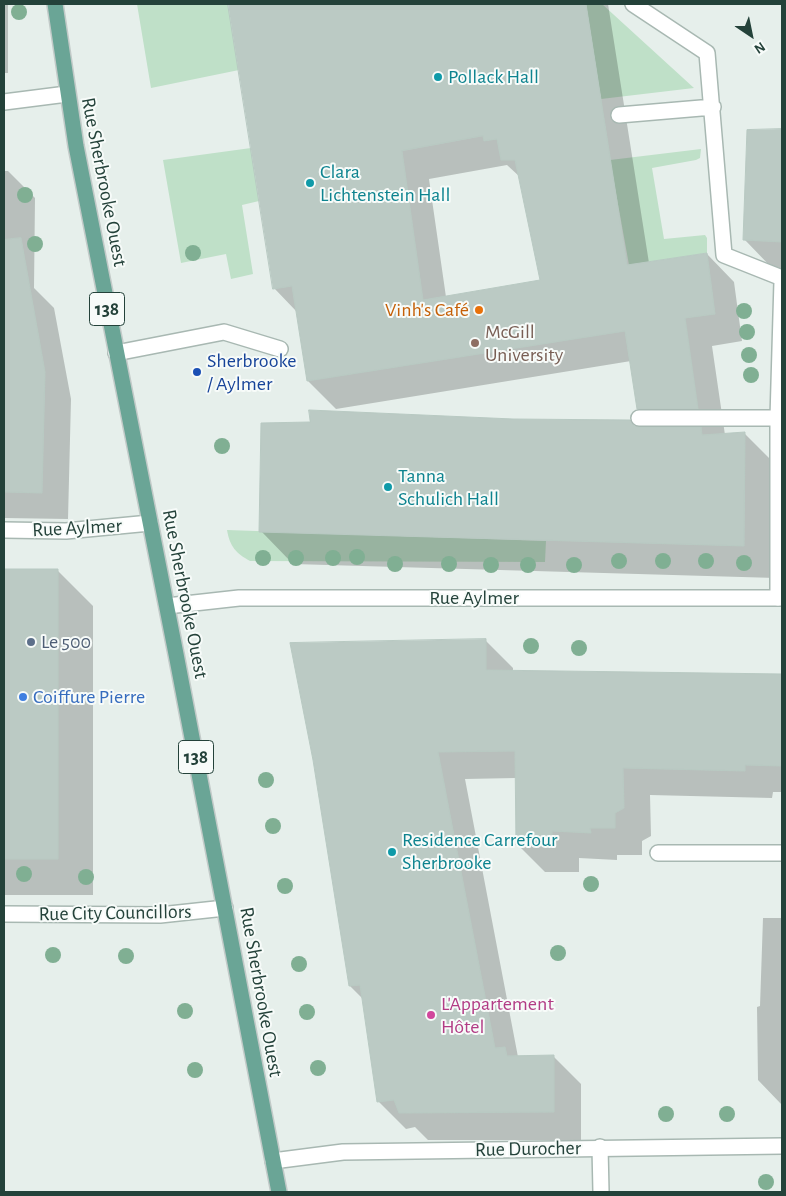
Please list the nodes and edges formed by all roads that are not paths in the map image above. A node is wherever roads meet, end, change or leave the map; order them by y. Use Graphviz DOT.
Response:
graph roads {
  1 [pos="55,4"];
  2 [pos="633,4"];
  3 [pos="67,94"];
  4 [pos="4,102"];
  5 [pos="713,107"];
  6 [pos="619,115"];
  7 [pos="782,280"];
  8 [pos="280,349"];
  9 [pos="116,353"];
  10 [pos="639,418"];
  11 [pos="778,418"];
  12 [pos="150,523"];
  13 [pos="4,530"];
  14 [pos="780,598"];
  15 [pos="167,606"];
  16 [pos="658,853"];
  17 [pos="782,853"];
  18 [pos="226,908"];
  19 [pos="4,914"];
  20 [pos="782,1146"];
  21 [pos="600,1147"];
  22 [pos="273,1161"];
  23 [pos="279,1192"];
  24 [pos="601,1192"];
  1 -- 3 [label="main road, Rue Sherbrooke Ouest / 138"];
  2 -- 5 [label="street"];
  3 -- 4 [label="street"];
  3 -- 9 [label="main road, Rue Sherbrooke Ouest / 138"];
  5 -- 6 [label="street"];
  5 -- 7 [label="street"];
  7 -- 11 [label="street"];
  8 -- 9 [label="street"];
  9 -- 12 [label="main road, Rue Sherbrooke Ouest / 138"];
  10 -- 11 [label="street"];
  11 -- 14 [label="street"];
  12 -- 13 [label="street, Rue Aylmer"];
  12 -- 15 [label="main road, Rue Sherbrooke Ouest / 138"];
  14 -- 15 [label="street, Rue Aylmer"];
  15 -- 18 [label="main road, Rue Sherbrooke Ouest / 138"];
  16 -- 17 [label="street"];
  18 -- 19 [label="street, Rue City Councillors"];
  18 -- 22 [label="main road, Rue Sherbrooke Ouest / 138"];
  20 -- 21 [label="street, Rue Durocher"];
  21 -- 22 [label="street, Rue Durocher"];
  21 -- 24 [label="street"];
  22 -- 23 [label="main road, Rue Sherbrooke Ouest / 138"];
}
